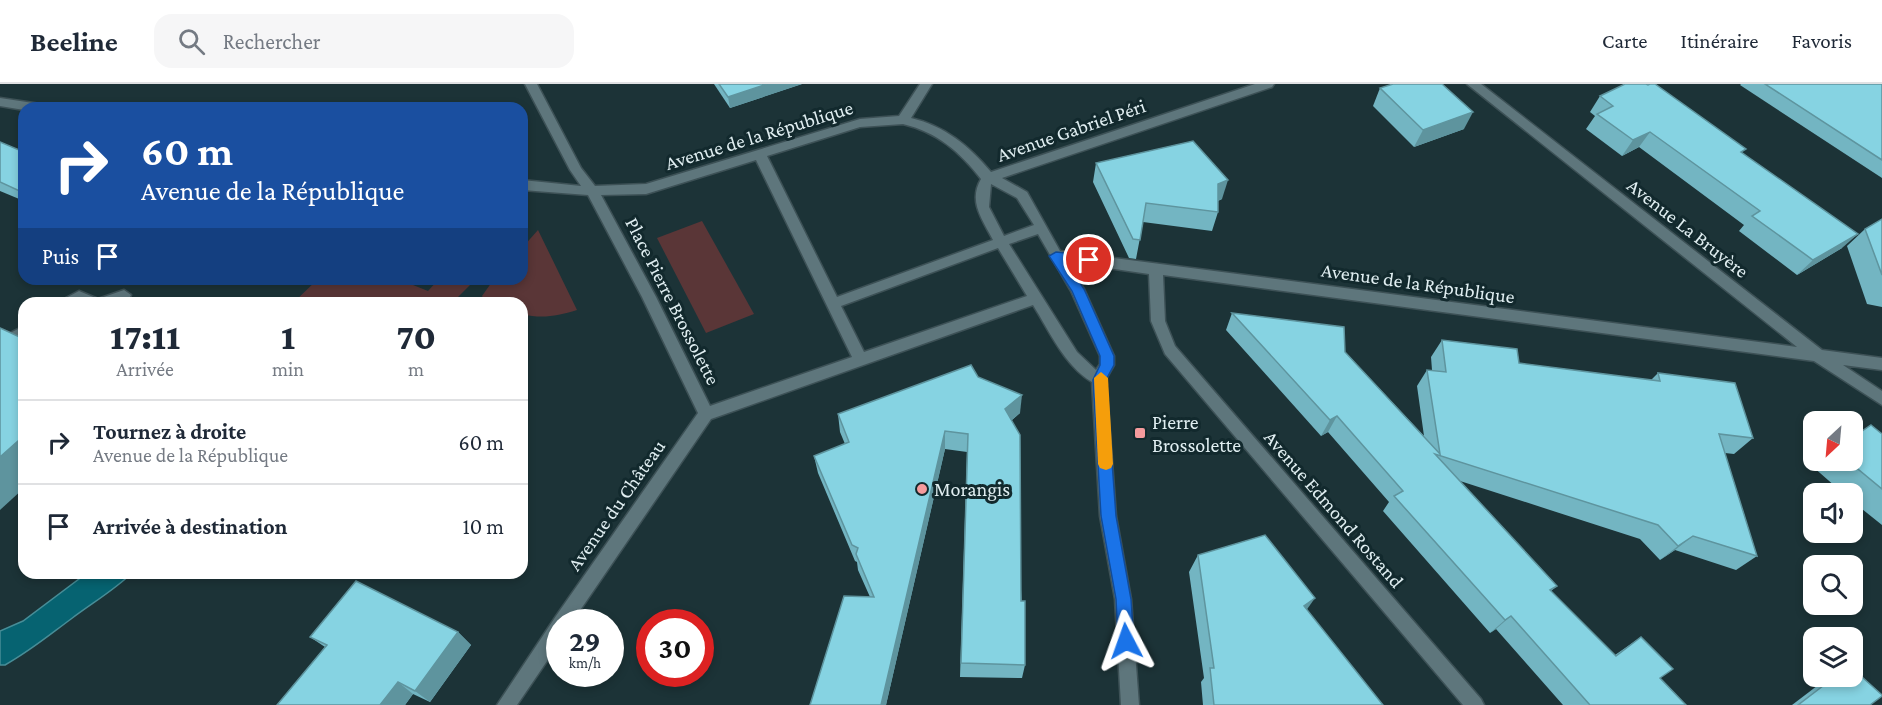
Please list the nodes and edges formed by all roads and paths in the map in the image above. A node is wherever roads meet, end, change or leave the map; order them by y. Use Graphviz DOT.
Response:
graph roads {
  1 [pos="531,84"];
  2 [pos="926,84"];
  3 [pos="1268,84"];
  4 [pos="1473,84"];
  5 [pos="0,102"];
  6 [pos="14,104"];
  7 [pos="18,105"];
  8 [pos="0,114"];
  9 [pos="903,120"];
  10 [pos="760,156"];
  11 [pos="988,178"];
  12 [pos="528,186"];
  13 [pos="592,191"];
  14 [pos="1042,227"];
  15 [pos="1001,242"];
  16 [pos="1056,256"];
  17 [pos="1155,268"];
  18 [pos="124,295"];
  19 [pos="118,297"];
  20 [pos="1036,298"];
  21 [pos="832,304"];
  22 [pos="0,335"];
  23 [pos="18,336"];
  24 [pos="1820,357"];
  25 [pos="861,360"];
  26 [pos="1882,364"];
  27 [pos="1100,380"];
  28 [pos="1882,399"];
  29 [pos="706,414"];
  30 [pos="571,609"];
  31 [pos="546,647"];
  32 [pos="506,705"];
  33 [pos="1130,705"];
  34 [pos="1475,705"];
  1 -- 13 [label="street, Place Pierre Brossolette"];
  2 -- 9 [label="street"];
  3 -- 11 [label="street, Avenue Gabriel Péri"];
  4 -- 24 [label="street, Avenue La Bruyère"];
  5 -- 6 [label="street"];
  6 -- 7 [label="street"];
  6 -- 8 [label="street"];
  9 -- 10 [label="street, Avenue de la République"];
  9 -- 11 [label="street, Avenue de la République"];
  10 -- 13 [label="street, Avenue de la République"];
  10 -- 21 [label="street"];
  11 -- 14 [label="street, Avenue de la République"];
  11 -- 15 [label="street"];
  12 -- 13 [label="street, Avenue de la République"];
  13 -- 29 [label="street, Place Pierre Brossolette"];
  14 -- 15 [label="street"];
  14 -- 16 [label="street, Avenue de la République"];
  15 -- 20 [label="street"];
  15 -- 21 [label="street"];
  16 -- 17 [label="street, Avenue de la République"];
  16 -- 27 [label="street"];
  17 -- 24 [label="street, Avenue de la République"];
  17 -- 34 [label="street, Avenue Edmond Rostand"];
  18 -- 19 [label="street"];
  20 -- 25 [label="street, Place Pierre Brossolette"];
  20 -- 27 [label="street"];
  21 -- 25 [label="street"];
  22 -- 23 [label="street"];
  24 -- 26 [label="street, Avenue de la République"];
  24 -- 28 [label="street, Avenue La Bruyère"];
  25 -- 29 [label="street, Place Pierre Brossolette"];
  27 -- 33 [label="street"];
  29 -- 30 [label="street, Avenue du Château"];
  31 -- 32 [label="street"];
}
